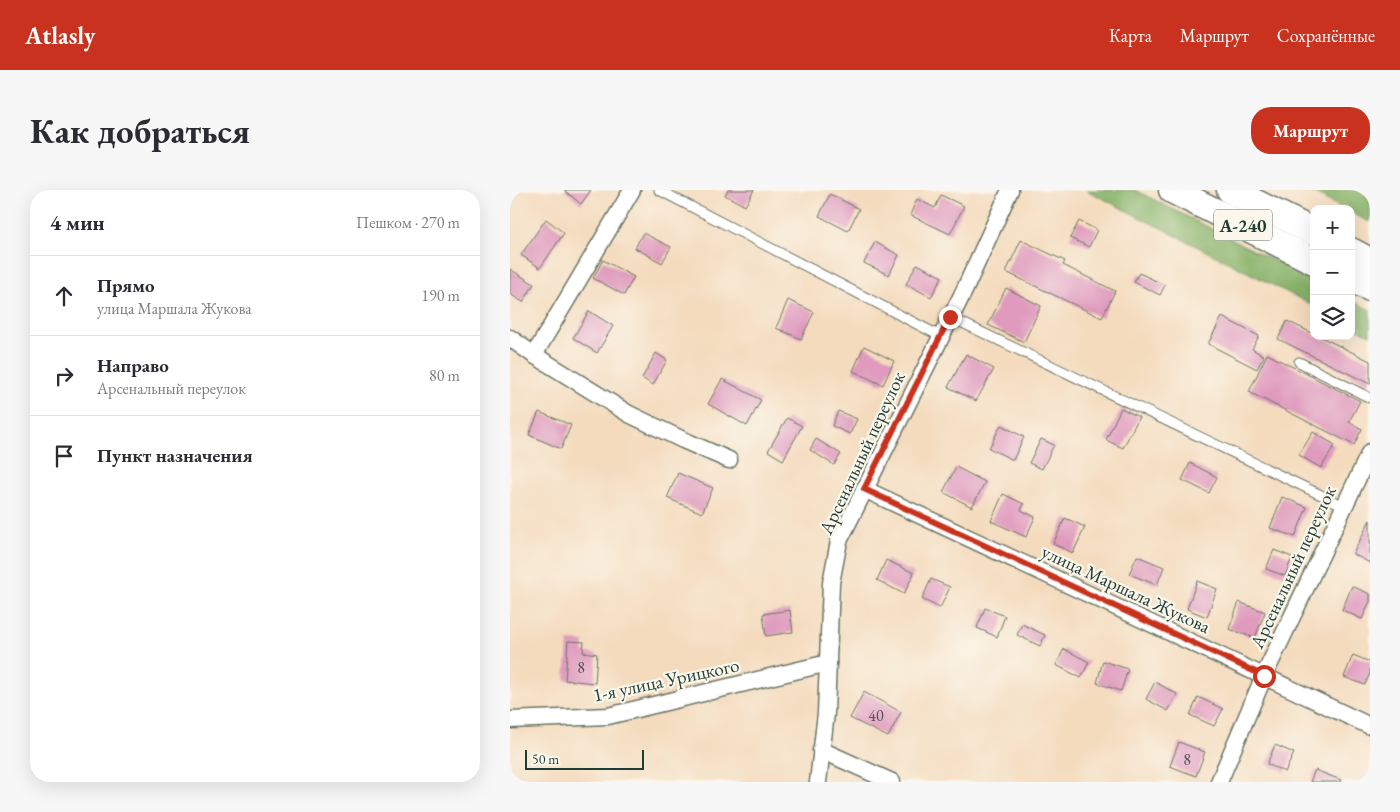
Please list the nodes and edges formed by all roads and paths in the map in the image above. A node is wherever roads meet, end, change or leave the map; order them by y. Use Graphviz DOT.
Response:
graph roads {
  1 [pos="659,190"];
  2 [pos="1010,190"];
  3 [pos="1172,190"];
  4 [pos="1230,190"];
  5 [pos="625,193"];
  6 [pos="1310,230"];
  7 [pos="1355,253"];
  8 [pos="1310,258"];
  9 [pos="1370,261"];
  10 [pos="1355,281"];
  11 [pos="1370,288"];
  12 [pos="950,317"];
  13 [pos="940,336"];
  14 [pos="510,338"];
  15 [pos="534,355"];
  16 [pos="1299,362"];
  17 [pos="1370,398"];
  18 [pos="1370,452"];
  19 [pos="729,460"];
  20 [pos="864,489"];
  21 [pos="1344,506"];
  22 [pos="828,663"];
  23 [pos="1264,676"];
  24 [pos="510,720"];
  25 [pos="1370,726"];
  26 [pos="821,750"];
  27 [pos="818,782"];
  28 [pos="892,782"];
  29 [pos="1218,782"];
  1 -- 13 [label="lane"];
  2 -- 12 [label="street, Арсенальный переулок"];
  3 -- 8 [label="main road, А-240"];
  4 -- 6 [label="main road, А-240"];
  5 -- 15 [label="street"];
  7 -- 9 [label="main road"];
  10 -- 11 [label="main road"];
  12 -- 13 [label="street, Арсенальный переулок"];
  12 -- 21 [label="lane"];
  13 -- 20 [label="street, Арсенальный переулок"];
  14 -- 15 [label="street"];
  15 -- 19 [label="street"];
  16 -- 17 [label="lane"];
  18 -- 21 [label="street, Арсенальный переулок"];
  20 -- 22 [label="street, Арсенальный переулок"];
  20 -- 23 [label="street, улица Маршала Жукова"];
  21 -- 23 [label="street, Арсенальный переулок"];
  22 -- 24 [label="street, 1-я улица Урицкого"];
  22 -- 26 [label="street, Арсенальный переулок"];
  23 -- 25 [label="street, улица Маршала Жукова"];
  23 -- 29 [label="street, Арсенальный переулок"];
  26 -- 27 [label="street, Арсенальный переулок"];
  26 -- 28 [label="street"];
}
